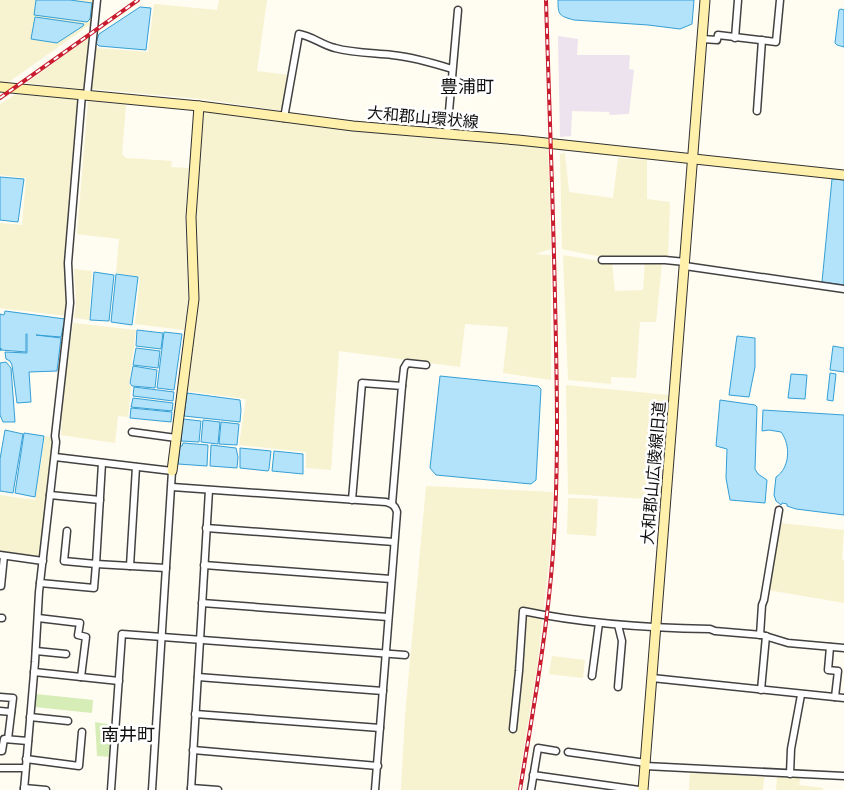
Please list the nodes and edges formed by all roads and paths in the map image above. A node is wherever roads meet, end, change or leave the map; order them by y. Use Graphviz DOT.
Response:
graph roads {
  1 [pos="97,0"];
  2 [pos="704,0"];
  3 [pos="738,0"];
  4 [pos="780,0"];
  5 [pos="458,10"];
  6 [pos="735,38"];
  7 [pos="702,39"];
  8 [pos="762,40"];
  9 [pos="452,69"];
  10 [pos="0,86"];
  11 [pos="85,95"];
  12 [pos="199,106"];
  13 [pos="757,111"];
  14 [pos="284,118"];
  15 [pos="447,134"];
  16 [pos="693,158"];
  17 [pos="844,175"];
  18 [pos="602,260"];
  19 [pos="685,264"];
  20 [pos="844,289"];
  21 [pos="426,365"];
  22 [pos="402,386"];
  23 [pos="132,432"];
  24 [pos="176,438"];
  25 [pos="54,457"];
  26 [pos="102,463"];
  27 [pos="136,467"];
  28 [pos="172,471"];
  29 [pos="172,487"];
  30 [pos="209,490"];
  31 [pos="50,495"];
  32 [pos="100,500"];
  33 [pos="352,500"];
  34 [pos="392,504"];
  35 [pos="779,510"];
  36 [pos="206,528"];
  37 [pos="67,531"];
  38 [pos="394,542"];
  39 [pos="2,556"];
  40 [pos="43,561"];
  41 [pos="96,564"];
  42 [pos="204,565"];
  43 [pos="130,566"];
  44 [pos="166,568"];
  45 [pos="391,579"];
  46 [pos="40,583"];
  47 [pos="0,586"];
  48 [pos="202,602"];
  49 [pos="388,617"];
  50 [pos="38,618"];
  51 [pos="599,623"];
  52 [pos="618,625"];
  53 [pos="656,628"];
  54 [pos="763,635"];
  55 [pos="162,637"];
  56 [pos="200,640"];
  57 [pos="830,647"];
  58 [pos="844,648"];
  59 [pos="36,651"];
  60 [pos="385,653"];
  61 [pos="66,654"];
  62 [pos="405,655"];
  63 [pos="34,672"];
  64 [pos="198,676"];
  65 [pos="592,676"];
  66 [pos="81,677"];
  67 [pos="652,678"];
  68 [pos="119,681"];
  69 [pos="618,687"];
  70 [pos="760,690"];
  71 [pos="383,691"];
  72 [pos="801,694"];
  73 [pos="0,697"];
  74 [pos="835,697"];
  75 [pos="844,698"];
  76 [pos="0,711"];
  77 [pos="11,712"];
  78 [pos="195,714"];
  79 [pos="30,717"];
  80 [pos="68,721"];
  81 [pos="380,728"];
  82 [pos="513,729"];
  83 [pos="0,730"];
  84 [pos="9,731"];
  85 [pos="82,732"];
  86 [pos="8,739"];
  87 [pos="28,741"];
  88 [pos="193,750"];
  89 [pos="556,750"];
  90 [pos="0,751"];
  91 [pos="568,752"];
  92 [pos="26,759"];
  93 [pos="645,765"];
  94 [pos="378,766"];
  95 [pos="0,768"];
  96 [pos="26,768"];
  97 [pos="790,774"];
  98 [pos="534,775"];
  99 [pos="844,776"];
  100 [pos="24,789"];
  101 [pos="191,789"];
  102 [pos="46,790"];
  103 [pos="111,790"];
  104 [pos="152,790"];
  105 [pos="218,790"];
  106 [pos="375,790"];
  107 [pos="531,790"];
  108 [pos="641,790"];
  1 -- 11 [label="street"];
  2 -- 7 [label="street, 大和郡山広陵線旧道"];
  3 -- 6 [label="street"];
  4 -- 8 [label="street"];
  5 -- 9 [label="street"];
  6 -- 7 [label="street"];
  6 -- 8 [label="street"];
  7 -- 16 [label="street, 大和郡山広陵線旧道"];
  8 -- 13 [label="street"];
  9 -- 14 [label="street"];
  9 -- 15 [label="street"];
  10 -- 11 [label="street, 大和郡山環状線"];
  11 -- 12 [label="street, 大和郡山環状線"];
  11 -- 25 [label="street"];
  12 -- 14 [label="street, 大和郡山環状線"];
  12 -- 24 [label="street"];
  14 -- 15 [label="street, 大和郡山環状線"];
  15 -- 16 [label="street, 大和郡山環状線"];
  16 -- 17 [label="street, 大和郡山環状線"];
  16 -- 19 [label="street, 大和郡山広陵線旧道"];
  18 -- 19 [label="street"];
  19 -- 20 [label="street"];
  19 -- 53 [label="street, 大和郡山広陵線旧道"];
  21 -- 22 [label="street"];
  22 -- 33 [label="street"];
  22 -- 34 [label="street"];
  23 -- 24 [label="street"];
  24 -- 28 [label="street"];
  25 -- 26 [label="street"];
  25 -- 31 [label="street"];
  26 -- 27 [label="street"];
  26 -- 32 [label="street"];
  27 -- 28 [label="street"];
  27 -- 43 [label="street"];
  28 -- 29 [label="street"];
  29 -- 30 [label="street"];
  29 -- 44 [label="street"];
  30 -- 33 [label="street"];
  30 -- 36 [label="street"];
  31 -- 32 [label="street"];
  31 -- 40 [label="street"];
  32 -- 41 [label="street"];
  33 -- 34 [label="street"];
  34 -- 38 [label="street"];
  35 -- 54 [label="street"];
  36 -- 38 [label="street"];
  36 -- 42 [label="street"];
  37 -- 41 [label="street"];
  38 -- 45 [label="street"];
  39 -- 40 [label="street"];
  39 -- 47 [label="street"];
  40 -- 46 [label="street"];
  41 -- 43 [label="street"];
  41 -- 46 [label="street"];
  42 -- 45 [label="street"];
  42 -- 48 [label="street"];
  43 -- 44 [label="street"];
  44 -- 55 [label="street"];
  45 -- 49 [label="street"];
  46 -- 50 [label="street"];
  48 -- 49 [label="street"];
  48 -- 56 [label="street"];
  49 -- 60 [label="street"];
  50 -- 59 [label="street"];
  50 -- 66 [label="street"];
  51 -- 52 [label="street"];
  51 -- 65 [label="street"];
  51 -- 82 [label="street"];
  52 -- 53 [label="street"];
  52 -- 69 [label="street"];
  53 -- 54 [label="street"];
  53 -- 67 [label="street, 大和郡山広陵線旧道"];
  54 -- 57 [label="street"];
  54 -- 70 [label="street"];
  55 -- 56 [label="street"];
  55 -- 68 [label="street"];
  55 -- 104 [label="street"];
  56 -- 60 [label="street"];
  56 -- 64 [label="street"];
  57 -- 58 [label="street"];
  57 -- 74 [label="street"];
  59 -- 61 [label="street"];
  59 -- 63 [label="street"];
  60 -- 62 [label="street"];
  60 -- 71 [label="street"];
  63 -- 66 [label="street"];
  63 -- 79 [label="street"];
  64 -- 71 [label="street"];
  64 -- 78 [label="street"];
  66 -- 68 [label="street"];
  67 -- 70 [label="street"];
  67 -- 93 [label="street, 大和郡山広陵線旧道"];
  68 -- 103 [label="street"];
  70 -- 72 [label="street"];
  71 -- 81 [label="street"];
  72 -- 74 [label="street"];
  72 -- 97 [label="street"];
  73 -- 77 [label="street"];
  74 -- 75 [label="street"];
  76 -- 77 [label="street"];
  77 -- 84 [label="street"];
  78 -- 81 [label="street"];
  78 -- 88 [label="street"];
  79 -- 80 [label="street"];
  79 -- 87 [label="street"];
  81 -- 94 [label="street"];
  83 -- 84 [label="street"];
  84 -- 86 [label="street"];
  85 -- 92 [label="street"];
  86 -- 87 [label="street"];
  86 -- 90 [label="street"];
  87 -- 92 [label="street"];
  88 -- 94 [label="street"];
  88 -- 101 [label="street"];
  89 -- 98 [label="street"];
  91 -- 93 [label="street"];
  92 -- 96 [label="street"];
  93 -- 97 [label="street"];
  93 -- 108 [label="street, 大和郡山広陵線旧道"];
  94 -- 106 [label="street"];
  95 -- 96 [label="street"];
  96 -- 100 [label="street"];
  97 -- 99 [label="street"];
  98 -- 107 [label="street"];
  98 -- 108 [label="street"];
  100 -- 102 [label="street"];
  101 -- 105 [label="street"];
}
